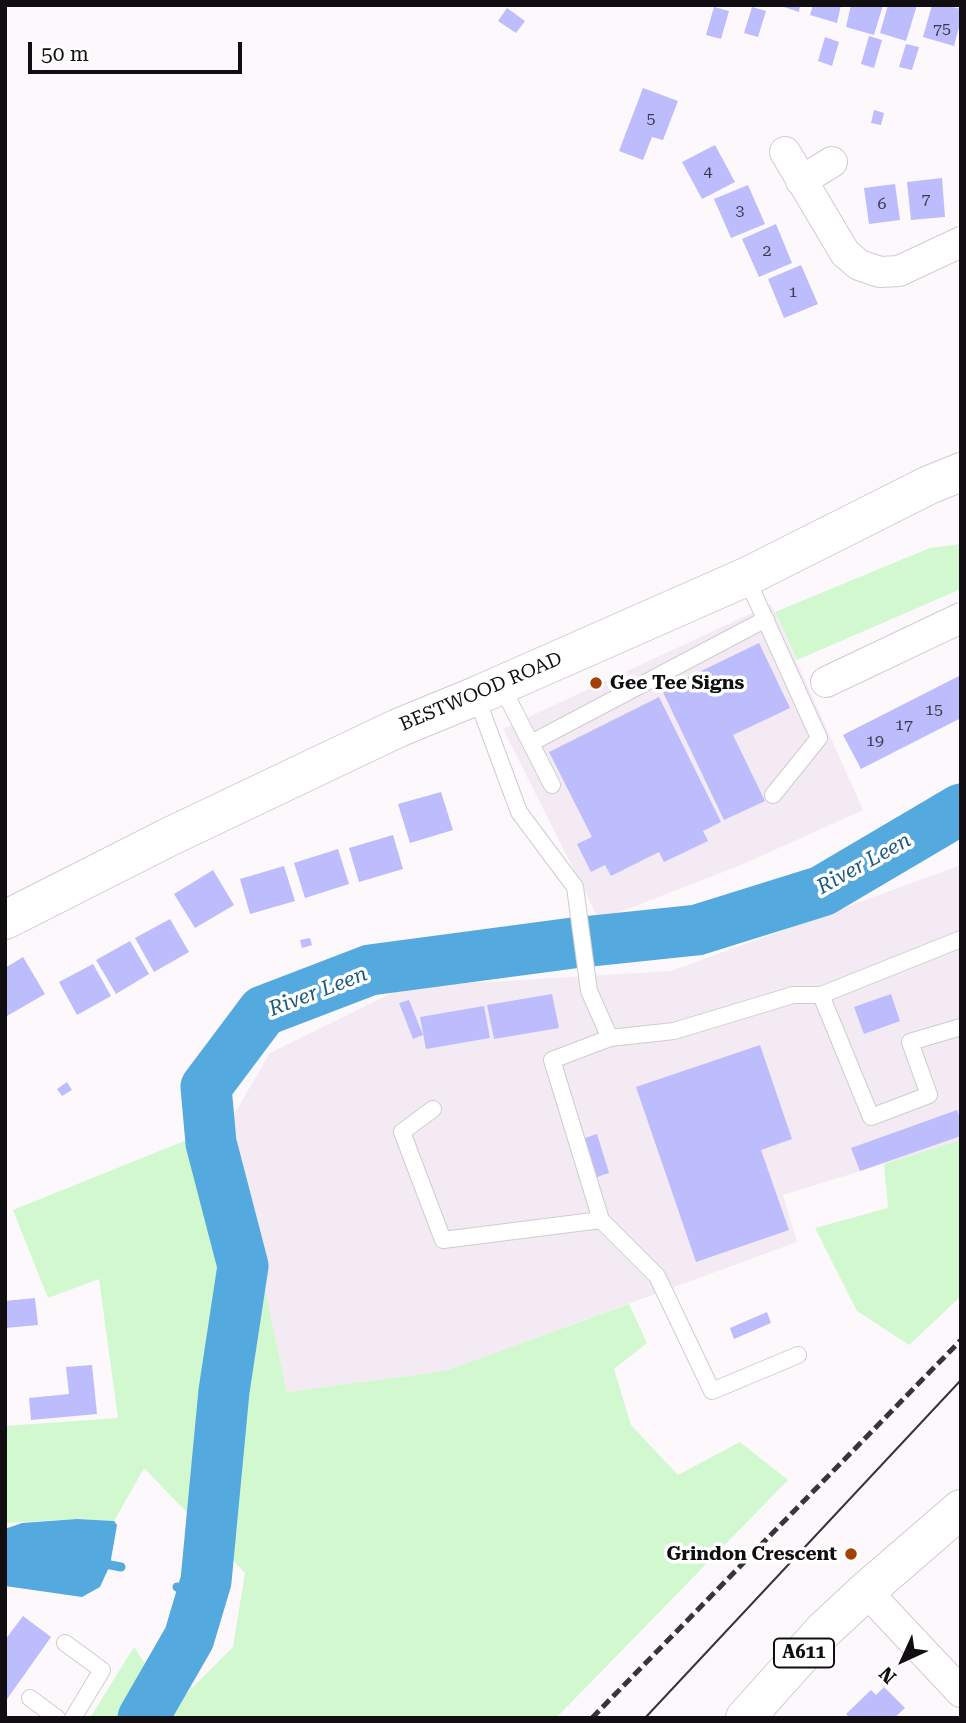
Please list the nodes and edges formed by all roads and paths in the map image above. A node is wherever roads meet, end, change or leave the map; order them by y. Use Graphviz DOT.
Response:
graph roads {
  1 [pos="785,152"];
  2 [pos="832,162"];
  3 [pos="801,181"];
  4 [pos="961,242"];
  5 [pos="950,484"];
  6 [pos="746,577"];
  7 [pos="961,618"];
  8 [pos="765,619"];
  9 [pos="838,670"];
  10 [pos="489,690"];
  11 [pos="531,743"];
  12 [pos="552,785"];
  13 [pos="773,795"];
  14 [pos="5,920"];
  15 [pos="961,939"];
  16 [pos="821,995"];
  17 [pos="961,1027"];
  18 [pos="610,1038"];
  19 [pos="433,1109"];
  20 [pos="601,1220"];
  21 [pos="798,1355"];
  22 [pos="961,1509"];
  23 [pos="866,1591"];
  24 [pos="65,1643"];
  25 [pos="961,1692"];
  26 [pos="30,1698"];
  27 [pos="57,1718"];
  28 [pos="73,1718"];
  29 [pos="746,1718"];
  1 -- 3 [label="street"];
  2 -- 3 [label="street"];
  3 -- 4 [label="street"];
  5 -- 6 [label="main road, BESTWOOD ROAD"];
  6 -- 8 [label="lane"];
  6 -- 10 [label="main road, BESTWOOD ROAD"];
  7 -- 9 [label="street"];
  8 -- 11 [label="lane"];
  8 -- 13 [label="lane"];
  10 -- 11 [label="lane"];
  10 -- 14 [label="main road, BESTWOOD ROAD"];
  10 -- 18 [label="lane"];
  11 -- 12 [label="lane"];
  15 -- 16 [label="lane"];
  16 -- 17 [label="lane"];
  16 -- 18 [label="lane"];
  18 -- 20 [label="lane"];
  19 -- 20 [label="lane"];
  20 -- 21 [label="lane"];
  22 -- 23 [label="main road, A611"];
  23 -- 25 [label="street"];
  23 -- 29 [label="main road, A611"];
  24 -- 28 [label="lane"];
  26 -- 27 [label="lane"];
}
